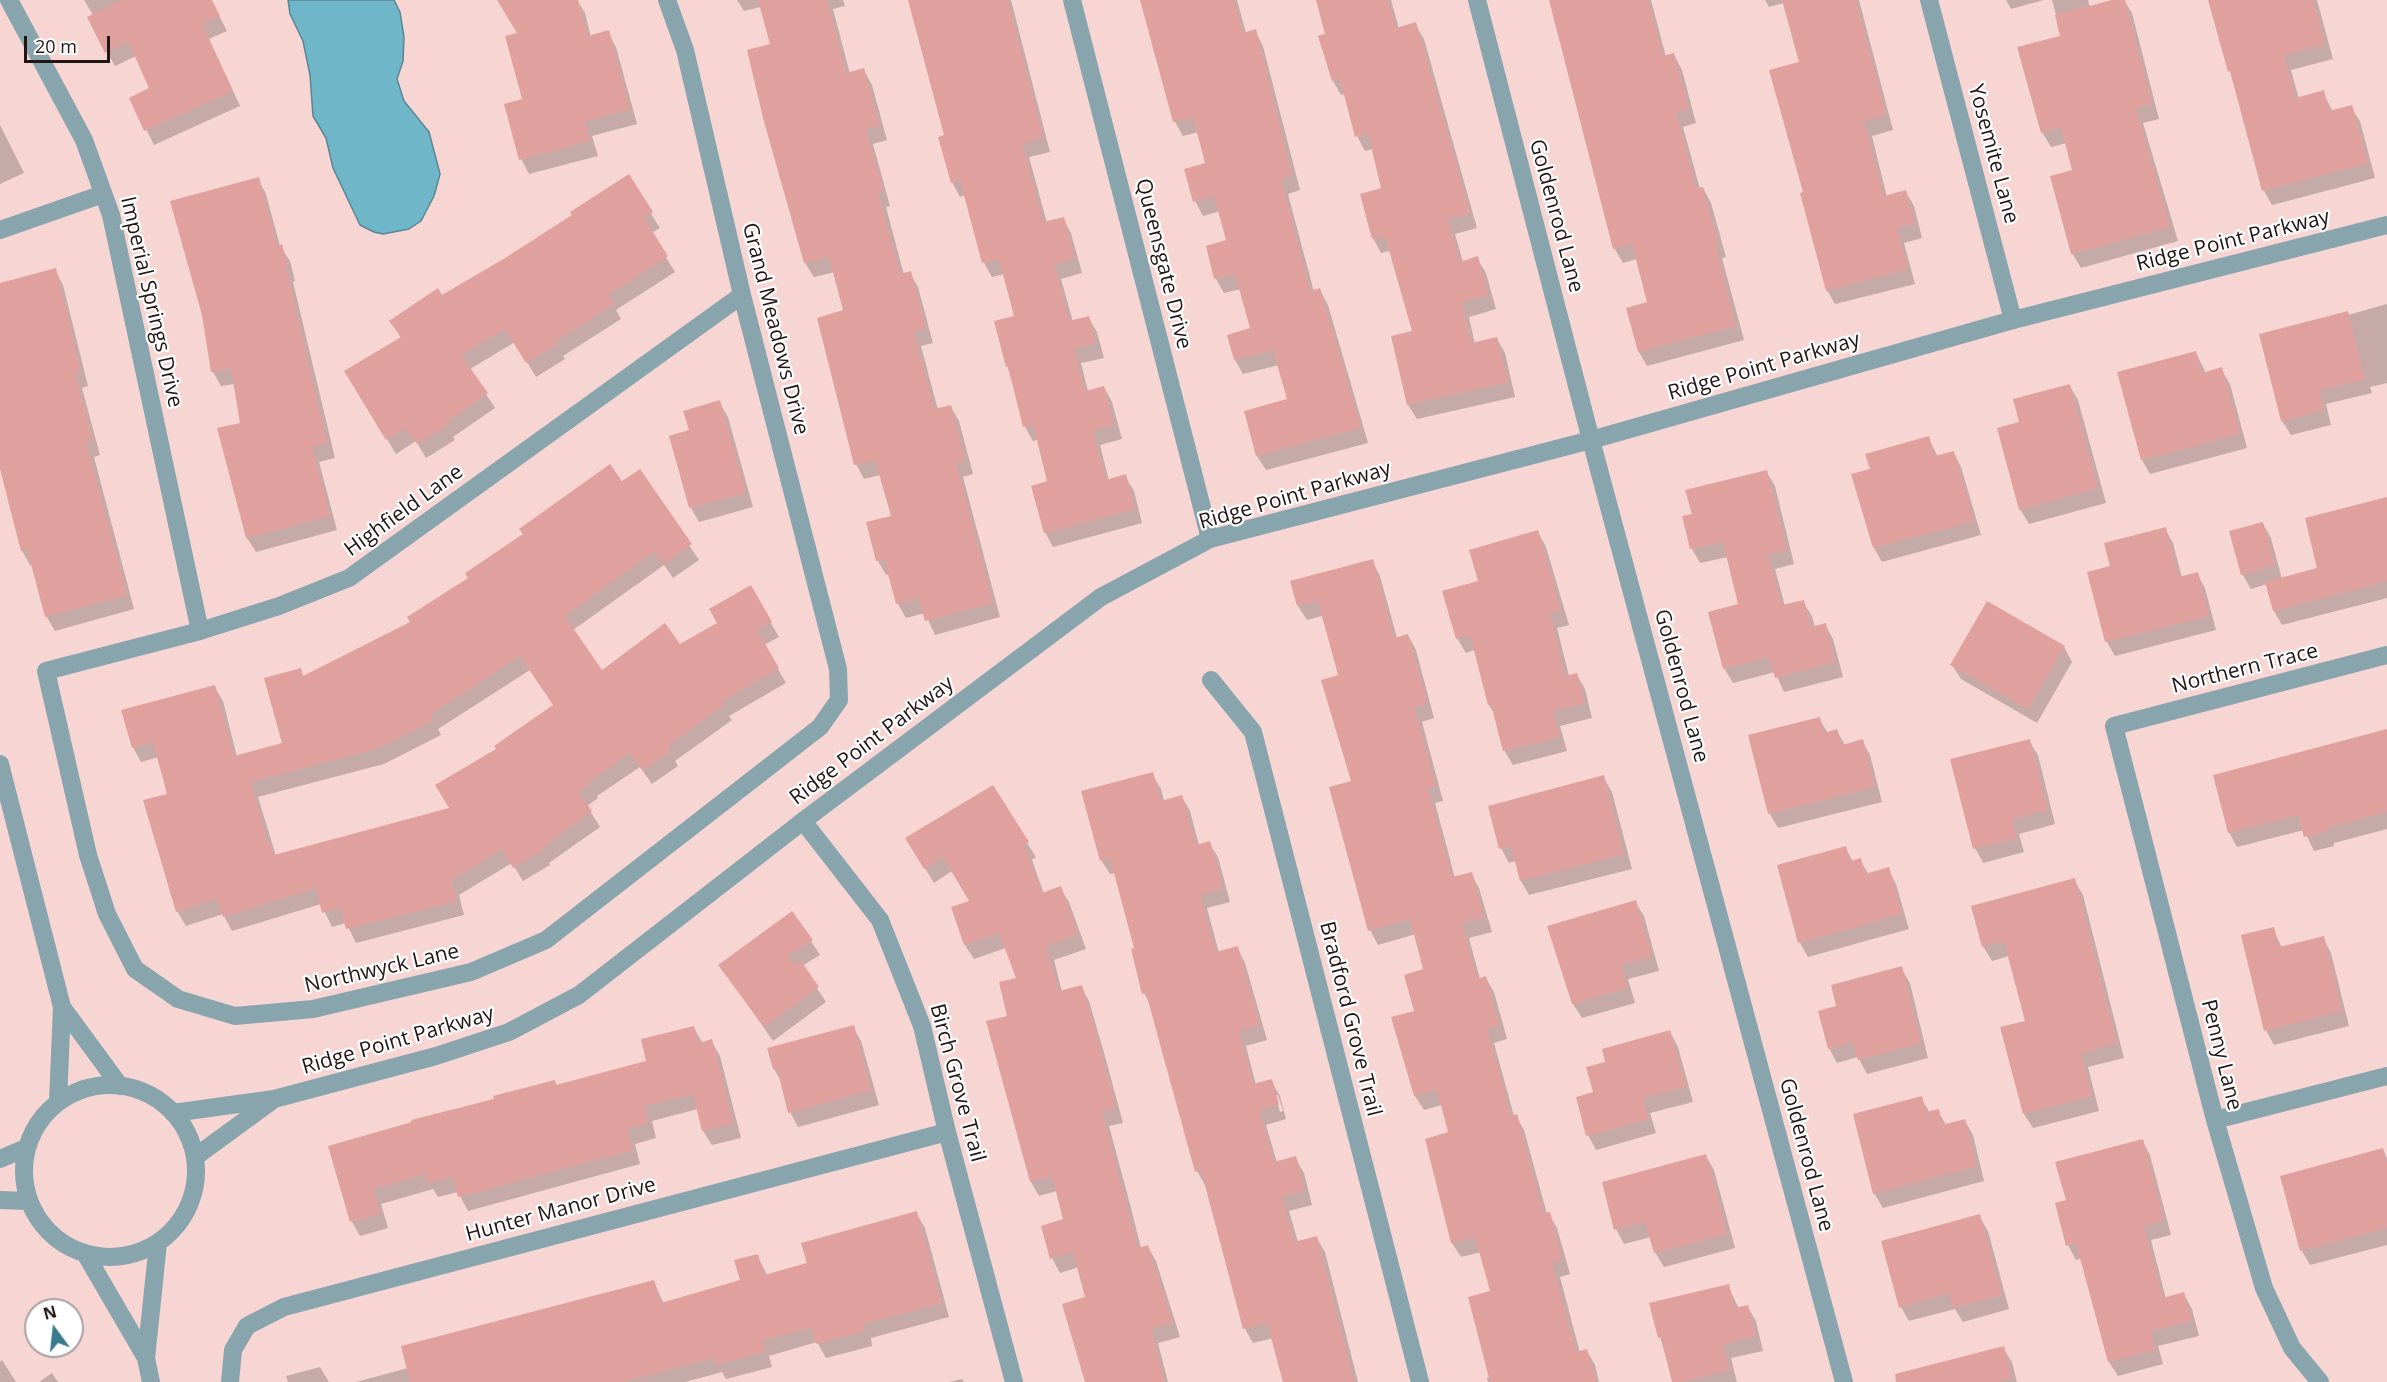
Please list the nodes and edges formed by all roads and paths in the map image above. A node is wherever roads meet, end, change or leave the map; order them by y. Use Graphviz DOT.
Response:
graph roads {
  1 [pos="9,0"];
  2 [pos="667,0"];
  3 [pos="1072,0"];
  4 [pos="1477,0"];
  5 [pos="1929,0"];
  6 [pos="103,194"];
  7 [pos="2387,225"];
  8 [pos="0,230"];
  9 [pos="742,295"];
  10 [pos="2013,320"];
  11 [pos="1592,440"];
  12 [pos="1210,539"];
  13 [pos="200,631"];
  14 [pos="2387,655"];
  15 [pos="838,669"];
  16 [pos="46,671"];
  17 [pos="1211,680"];
  18 [pos="2114,726"];
  19 [pos="0,764"];
  20 [pos="803,820"];
  21 [pos="62,1007"];
  22 [pos="2387,1076"];
  23 [pos="120,1086"];
  24 [pos="274,1100"];
  25 [pos="58,1102"];
  26 [pos="173,1113"];
  27 [pos="2215,1120"];
  28 [pos="947,1132"];
  29 [pos="26,1148"];
  30 [pos="195,1157"];
  31 [pos="0,1159"];
  32 [pos="0,1200"];
  33 [pos="28,1202"];
  34 [pos="158,1243"];
  35 [pos="86,1255"];
  36 [pos="146,1358"];
  37 [pos="151,1382"];
  38 [pos="230,1382"];
  39 [pos="1014,1382"];
  40 [pos="1420,1382"];
  41 [pos="1844,1382"];
  42 [pos="2320,1382"];
  1 -- 6 [label="street, Imperial Springs Drive"];
  2 -- 9 [label="street, Grand Meadows Drive"];
  3 -- 12 [label="street, Queensgate Drive"];
  4 -- 11 [label="street, Goldenrod Lane"];
  5 -- 10 [label="street, Yosemite Lane"];
  6 -- 8 [label="street"];
  6 -- 13 [label="street, Imperial Springs Drive"];
  7 -- 10 [label="street, Ridge Point Parkway"];
  9 -- 13 [label="street, Highfield Lane"];
  9 -- 15 [label="street, Grand Meadows Drive"];
  10 -- 11 [label="street, Ridge Point Parkway"];
  11 -- 12 [label="street, Ridge Point Parkway"];
  11 -- 41 [label="street, Goldenrod Lane"];
  12 -- 20 [label="street, Ridge Point Parkway"];
  13 -- 16 [label="street, Highfield Lane"];
  14 -- 18 [label="street, Northern Trace"];
  15 -- 16 [label="street, Northwyck Lane"];
  17 -- 40 [label="street, Bradford Grove Trail"];
  18 -- 27 [label="street, Penny Lane"];
  19 -- 21 [label="street"];
  20 -- 24 [label="street, Ridge Point Parkway"];
  20 -- 28 [label="street, Birch Grove Trail"];
  21 -- 23 [label="street"];
  21 -- 25 [label="street"];
  22 -- 27 [label="street"];
  23 -- 25 [label="street"];
  23 -- 26 [label="street"];
  24 -- 26 [label="street"];
  24 -- 30 [label="street"];
  25 -- 29 [label="street"];
  26 -- 30 [label="street"];
  27 -- 42 [label="street, Penny Lane"];
  28 -- 38 [label="street, Hunter Manor Drive"];
  28 -- 39 [label="street, Birch Grove Trail"];
  29 -- 31 [label="street"];
  29 -- 33 [label="street"];
  30 -- 34 [label="street"];
  32 -- 33 [label="street"];
  33 -- 35 [label="street"];
  34 -- 35 [label="street"];
  34 -- 36 [label="street"];
  35 -- 36 [label="street"];
  36 -- 37 [label="street"];
}
